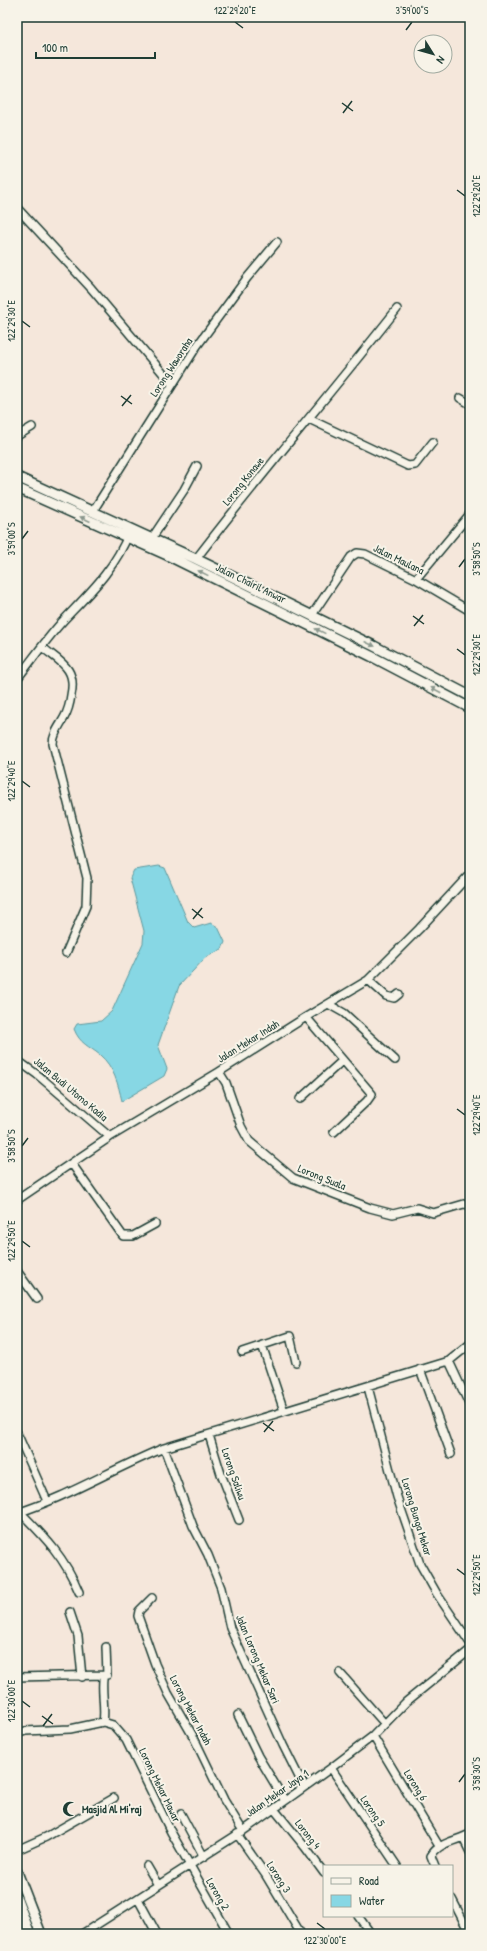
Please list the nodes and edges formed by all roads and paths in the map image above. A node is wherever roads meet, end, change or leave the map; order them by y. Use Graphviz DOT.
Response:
graph roads {
  1 [pos="17,208"];
  2 [pos="277,242"];
  3 [pos="397,309"];
  4 [pos="172,384"];
  5 [pos="460,398"];
  6 [pos="470,404"];
  7 [pos="309,419"];
  8 [pos="32,427"];
  9 [pos="17,436"];
  10 [pos="433,442"];
  11 [pos="197,466"];
  12 [pos="17,477"];
  13 [pos="17,488"];
  14 [pos="93,511"];
  15 [pos="470,514"];
  16 [pos="129,534"];
  17 [pos="152,538"];
  18 [pos="196,559"];
  19 [pos="416,579"];
  20 [pos="470,611"];
  21 [pos="312,615"];
  22 [pos="42,647"];
  23 [pos="17,679"];
  24 [pos="470,696"];
  25 [pos="470,708"];
  26 [pos="470,874"];
  27 [pos="66,953"];
  28 [pos="368,980"];
  29 [pos="399,994"];
  30 [pos="328,1004"];
  31 [pos="306,1017"];
  32 [pos="17,1060"];
  33 [pos="343,1060"];
  34 [pos="395,1060"];
  35 [pos="219,1072"];
  36 [pos="300,1099"];
  37 [pos="334,1132"];
  38 [pos="110,1137"];
  39 [pos="72,1164"];
  40 [pos="17,1200"];
  41 [pos="470,1205"];
  42 [pos="155,1224"];
  43 [pos="17,1271"];
  44 [pos="38,1299"];
  45 [pos="470,1344"];
  46 [pos="262,1345"];
  47 [pos="242,1352"];
  48 [pos="449,1361"];
  49 [pos="296,1362"];
  50 [pos="420,1369"];
  51 [pos="368,1386"];
  52 [pos="470,1406"];
  53 [pos="284,1411"];
  54 [pos="17,1433"];
  55 [pos="209,1435"];
  56 [pos="164,1448"];
  57 [pos="451,1454"];
  58 [pos="47,1501"];
  59 [pos="18,1513"];
  60 [pos="239,1520"];
  61 [pos="79,1592"];
  62 [pos="152,1598"];
  63 [pos="70,1612"];
  64 [pos="470,1643"];
  65 [pos="106,1647"];
  66 [pos="470,1650"];
  67 [pos="340,1673"];
  68 [pos="104,1676"];
  69 [pos="17,1677"];
  70 [pos="82,1677"];
  71 [pos="238,1715"];
  72 [pos="103,1722"];
  73 [pos="384,1724"];
  74 [pos="17,1734"];
  75 [pos="373,1736"];
  76 [pos="331,1768"];
  77 [pos="304,1787"];
  78 [pos="114,1798"];
  79 [pos="285,1801"];
  80 [pos="274,1809"];
  81 [pos="181,1814"];
  82 [pos="240,1833"];
  83 [pos="470,1834"];
  84 [pos="463,1838"];
  85 [pos="439,1846"];
  86 [pos="17,1850"];
  87 [pos="470,1852"];
  88 [pos="204,1857"];
  89 [pos="189,1865"];
  90 [pos="396,1865"];
  91 [pos="435,1865"];
  92 [pos="147,1866"];
  93 [pos="17,1872"];
  94 [pos="323,1872"];
  95 [pos="158,1885"];
  96 [pos="17,1899"];
  97 [pos="138,1899"];
  98 [pos="453,1901"];
  99 [pos="359,1917"];
  100 [pos="30,1934"];
  101 [pos="41,1934"];
  102 [pos="82,1934"];
  103 [pos="157,1934"];
  104 [pos="229,1934"];
  105 [pos="301,1934"];
  106 [pos="371,1934"];
  107 [pos="470,1934"];
  1 -- 4 [label="street"];
  2 -- 4 [label="street, Lorong Waworaha"];
  3 -- 7 [label="street, Lorong Konawe"];
  4 -- 14 [label="street, Lorong Waworaha"];
  5 -- 6 [label="street"];
  7 -- 10 [label="street"];
  7 -- 18 [label="street, Lorong Konawe"];
  8 -- 9 [label="street"];
  11 -- 17 [label="street"];
  12 -- 14 [label="main road, Jalan Chairil Anwar"];
  16 -- 13 [label="main road, Jalan Chairil Anwar, one-way"];
  14 -- 16 [label="main road, Jalan Chairil Anwar"];
  15 -- 19 [label="street"];
  16 -- 17 [label="main road, Jalan Chairil Anwar"];
  16 -- 22 [label="street"];
  25 -- 16 [label="main road, Jalan Chairil Anwar, one-way"];
  17 -- 18 [label="main road, Jalan Chairil Anwar"];
  18 -- 21 [label="main road, Jalan Chairil Anwar"];
  19 -- 20 [label="street, Jalan Maulana"];
  19 -- 21 [label="street, Jalan Maulana"];
  21 -- 24 [label="main road, Jalan Chairil Anwar, one-way"];
  22 -- 23 [label="street"];
  22 -- 27 [label="street"];
  26 -- 28 [label="street, Jalan Mekar Indah"];
  28 -- 29 [label="street"];
  28 -- 30 [label="street, Jalan Mekar Indah"];
  30 -- 31 [label="street, Jalan Mekar Indah"];
  30 -- 34 [label="street"];
  31 -- 33 [label="street"];
  31 -- 35 [label="street, Jalan Mekar Indah"];
  32 -- 38 [label="street, Jalan Budi Utomo Kadia"];
  33 -- 36 [label="street"];
  33 -- 37 [label="street"];
  35 -- 38 [label="street, Jalan Mekar Indah"];
  35 -- 41 [label="street, Lorong Suala"];
  38 -- 39 [label="street, Jalan Mekar Indah"];
  39 -- 40 [label="street, Jalan Mekar Indah"];
  39 -- 42 [label="street"];
  43 -- 44 [label="street"];
  45 -- 48 [label="street"];
  46 -- 47 [label="street"];
  46 -- 49 [label="street"];
  46 -- 53 [label="street"];
  48 -- 50 [label="street"];
  48 -- 52 [label="street"];
  50 -- 51 [label="street"];
  50 -- 57 [label="street"];
  51 -- 53 [label="street"];
  51 -- 64 [label="street, Lorong Bunga Mekar"];
  53 -- 55 [label="street"];
  54 -- 58 [label="street"];
  55 -- 56 [label="street"];
  55 -- 60 [label="street, Lorong Saliwu"];
  56 -- 58 [label="street"];
  56 -- 77 [label="street, Jalan Lorong Mekar Sari"];
  58 -- 59 [label="street"];
  59 -- 61 [label="street"];
  62 -- 82 [label="street, Lorong Mekar Indah"];
  63 -- 70 [label="street"];
  65 -- 68 [label="street"];
  66 -- 73 [label="street, Jalan Mekar Jaya 1"];
  67 -- 73 [label="street"];
  68 -- 70 [label="street"];
  68 -- 72 [label="street"];
  69 -- 70 [label="street"];
  71 -- 79 [label="street"];
  72 -- 74 [label="street"];
  72 -- 89 [label="street, Lorong Mekar Mawar"];
  73 -- 75 [label="street, Jalan Mekar Jaya 1"];
  75 -- 76 [label="street, Jalan Mekar Jaya 1"];
  75 -- 85 [label="street, Lorong 6"];
  76 -- 77 [label="street, Jalan Mekar Jaya 1"];
  76 -- 90 [label="street, Lorong 5"];
  77 -- 79 [label="street, Jalan Mekar Jaya 1"];
  78 -- 86 [label="street"];
  79 -- 80 [label="street, Jalan Mekar Jaya 1"];
  80 -- 82 [label="street, Jalan Mekar Jaya 1"];
  80 -- 94 [label="street, Lorong 4"];
  81 -- 88 [label="street"];
  82 -- 88 [label="street, Jalan Mekar Jaya 1"];
  82 -- 105 [label="street, Lorong 3"];
  83 -- 84 [label="street"];
  84 -- 85 [label="street"];
  84 -- 87 [label="street"];
  85 -- 91 [label="street"];
  88 -- 89 [label="street, Jalan Mekar Jaya 1"];
  89 -- 95 [label="street, Jalan Mekar Jaya 1"];
  89 -- 104 [label="street, Lorong 2"];
  92 -- 95 [label="street"];
  93 -- 101 [label="main road"];
  95 -- 97 [label="street, Jalan Mekar Jaya 1"];
  96 -- 100 [label="main road"];
  97 -- 102 [label="street, Jalan Mekar Jaya 1"];
  97 -- 103 [label="street"];
  98 -- 107 [label="street"];
  99 -- 106 [label="street"];
}
